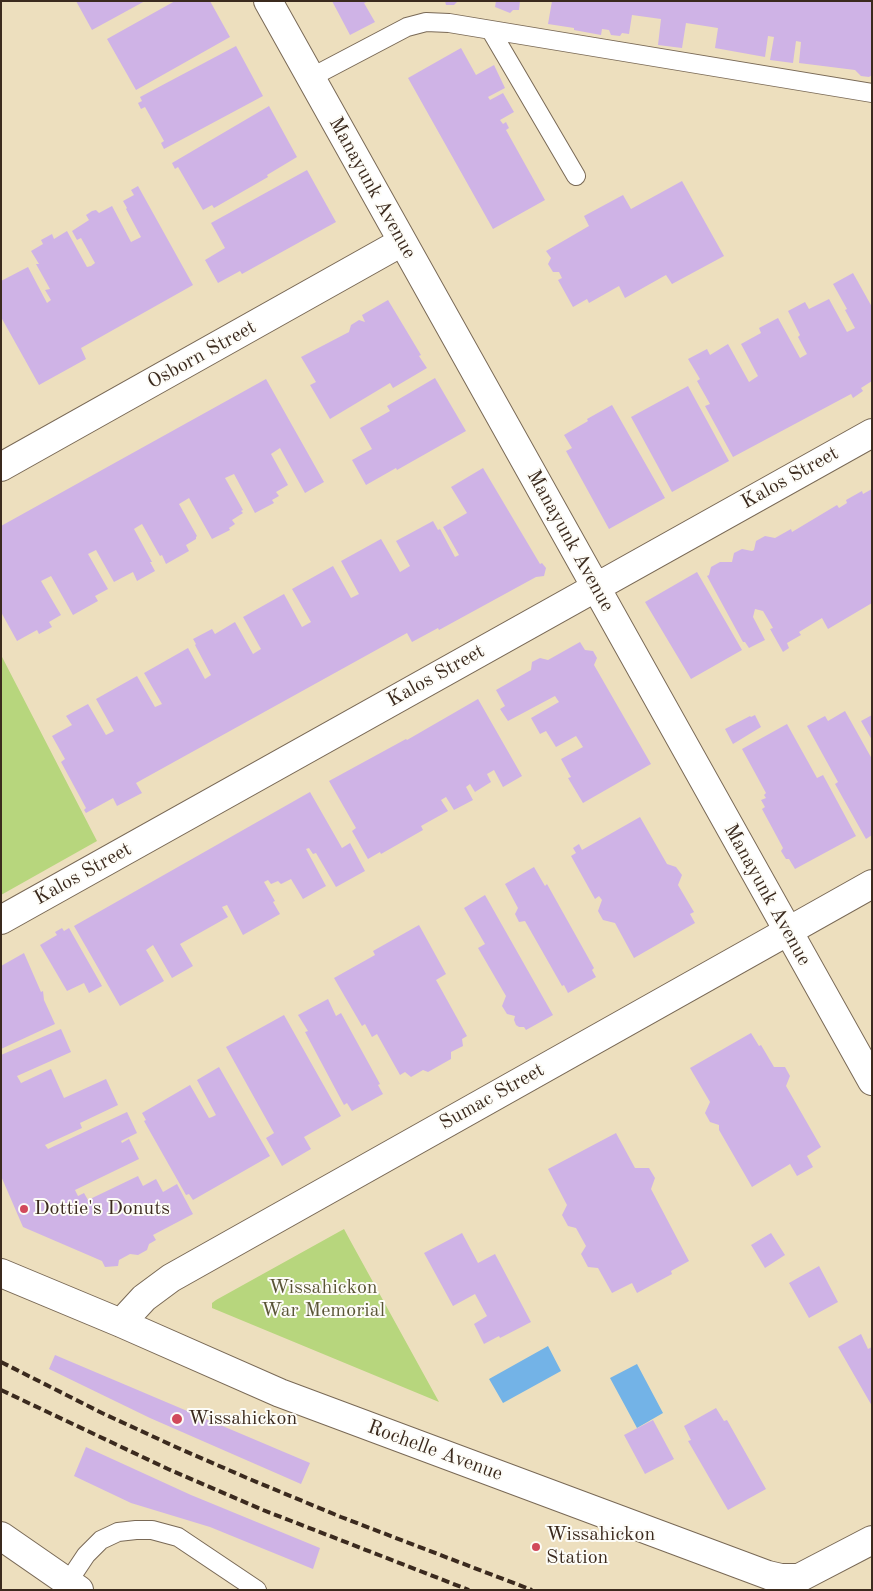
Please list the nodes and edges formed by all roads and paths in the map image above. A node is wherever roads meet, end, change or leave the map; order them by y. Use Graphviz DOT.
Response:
graph roads {
  1 [pos="268,1"];
  2 [pos="491,31"];
  3 [pos="310,78"];
  4 [pos="872,94"];
  5 [pos="576,176"];
  6 [pos="402,242"];
  7 [pos="872,432"];
  8 [pos="1,468"];
  9 [pos="596,587"];
  10 [pos="872,884"];
  11 [pos="1,920"];
  12 [pos="788,931"];
  13 [pos="872,1081"];
  14 [pos="1,1273"];
  15 [pos="121,1323"];
  16 [pos="2,1537"];
  17 [pos="872,1540"];
  18 [pos="74,1586"];
  19 [pos="257,1590"];
  1 -- 3 [label="street, Manayunk Avenue"];
  2 -- 3 [label="lane"];
  2 -- 4 [label="lane"];
  2 -- 5 [label="lane"];
  3 -- 6 [label="street, Manayunk Avenue"];
  6 -- 8 [label="street, Osborn Street"];
  6 -- 9 [label="street, Manayunk Avenue"];
  7 -- 9 [label="street, Kalos Street"];
  9 -- 11 [label="street, Kalos Street"];
  9 -- 12 [label="street, Manayunk Avenue"];
  10 -- 12 [label="street, Sumac Street"];
  12 -- 13 [label="street, Manayunk Avenue"];
  12 -- 15 [label="street, Sumac Street"];
  14 -- 15 [label="street, Rochelle Avenue"];
  15 -- 17 [label="street, Rochelle Avenue"];
  16 -- 18 [label="street"];
  18 -- 19 [label="lane"];
}
